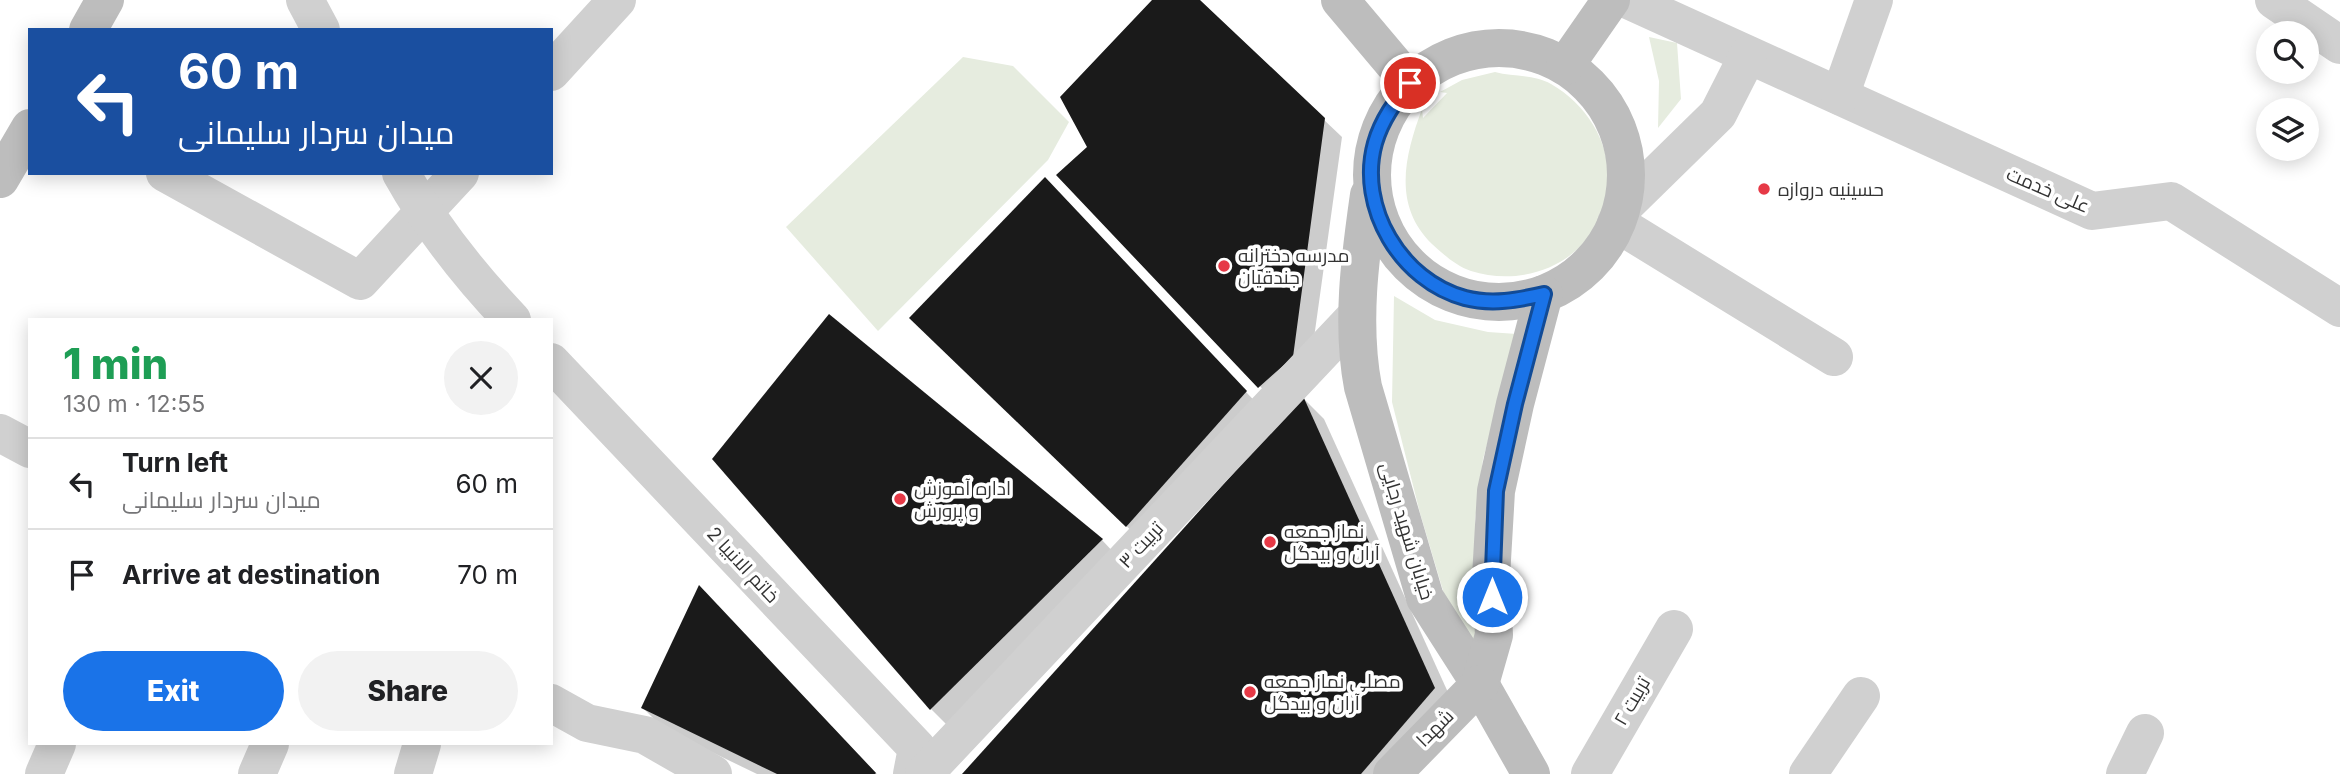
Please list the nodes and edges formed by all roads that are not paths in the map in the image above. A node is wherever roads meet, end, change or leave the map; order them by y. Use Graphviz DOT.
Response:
graph roads {
  1 [pos="105,0"];
  2 [pos="305,0"];
  3 [pos="617,0"];
  4 [pos="1340,0"];
  5 [pos="1611,0"];
  6 [pos="1628,0"];
  7 [pos="1874,0"];
  8 [pos="2274,0"];
  9 [pos="89,28"];
  10 [pos="320,28"];
  11 [pos="2340,45"];
  12 [pos="1748,55"];
  13 [pos="1565,66"];
  14 [pos="553,70"];
  15 [pos="1410,83"];
  16 [pos="1840,96"];
  17 [pos="17,136"];
  18 [pos="169,175"];
  19 [pos="402,175"];
  20 [pos="458,175"];
  21 [pos="0,179"];
  22 [pos="1371,180"];
  23 [pos="424,214"];
  24 [pos="1619,215"];
  25 [pos="1544,294"];
  26 [pos="2340,308"];
  27 [pos="495,314"];
  28 [pos="1357,315"];
  29 [pos="1835,357"];
  30 [pos="553,364"];
  31 [pos="0,433"];
  32 [pos="28,449"];
  33 [pos="1674,629"];
  34 [pos="1480,684"];
  35 [pos="1861,696"];
  36 [pos="553,704"];
  37 [pos="2145,733"];
  38 [pos="57,745"];
  39 [pos="270,745"];
  40 [pos="422,745"];
  41 [pos="44,774"];
  42 [pos="257,774"];
  43 [pos="413,774"];
  44 [pos="713,774"];
  45 [pos="912,774"];
  46 [pos="924,774"];
  47 [pos="1392,774"];
  48 [pos="1531,774"];
  49 [pos="1590,774"];
  50 [pos="1808,774"];
  51 [pos="2125,774"];
  1 -- 9 [label="main road"];
  2 -- 10 [label="street"];
  3 -- 14 [label="street"];
  4 -- 15 [label="main road"];
  5 -- 13 [label="main road"];
  6 -- 12 [label="street, علی خدمت"];
  7 -- 16 [label="street"];
  8 -- 11 [label="street"];
  12 -- 16 [label="street, علی خدمت"];
  12 -- 24 [label="street"];
  13 -- 15 [label="main road, خیابان شهید رجایی"];
  13 -- 24 [label="main road, خیابان شهید رجایی"];
  15 -- 22 [label="main road, خیابان شهید رجایی"];
  16 -- 26 [label="street, علی خدمت"];
  17 -- 21 [label="main road"];
  18 -- 23 [label="street"];
  19 -- 23 [label="street"];
  20 -- 23 [label="street"];
  22 -- 25 [label="main road"];
  22 -- 28 [label="main road, خیابان شهید رجایی"];
  23 -- 27 [label="street"];
  24 -- 25 [label="main road"];
  24 -- 29 [label="street"];
  25 -- 34 [label="main road"];
  28 -- 34 [label="main road, خیابان شهید رجایی"];
  28 -- 46 [label="street, تربیت ۳"];
  30 -- 45 [label="street, خاتم الانبیا 2"];
  31 -- 32 [label="street"];
  33 -- 49 [label="street, تربیت ۲"];
  34 -- 47 [label="main road, شهدا"];
  34 -- 48 [label="main road, خیابان شهید رجایی"];
  35 -- 50 [label="street"];
  36 -- 44 [label="street"];
  37 -- 51 [label="street"];
  38 -- 41 [label="street"];
  39 -- 42 [label="street"];
  40 -- 43 [label="street"];
}
